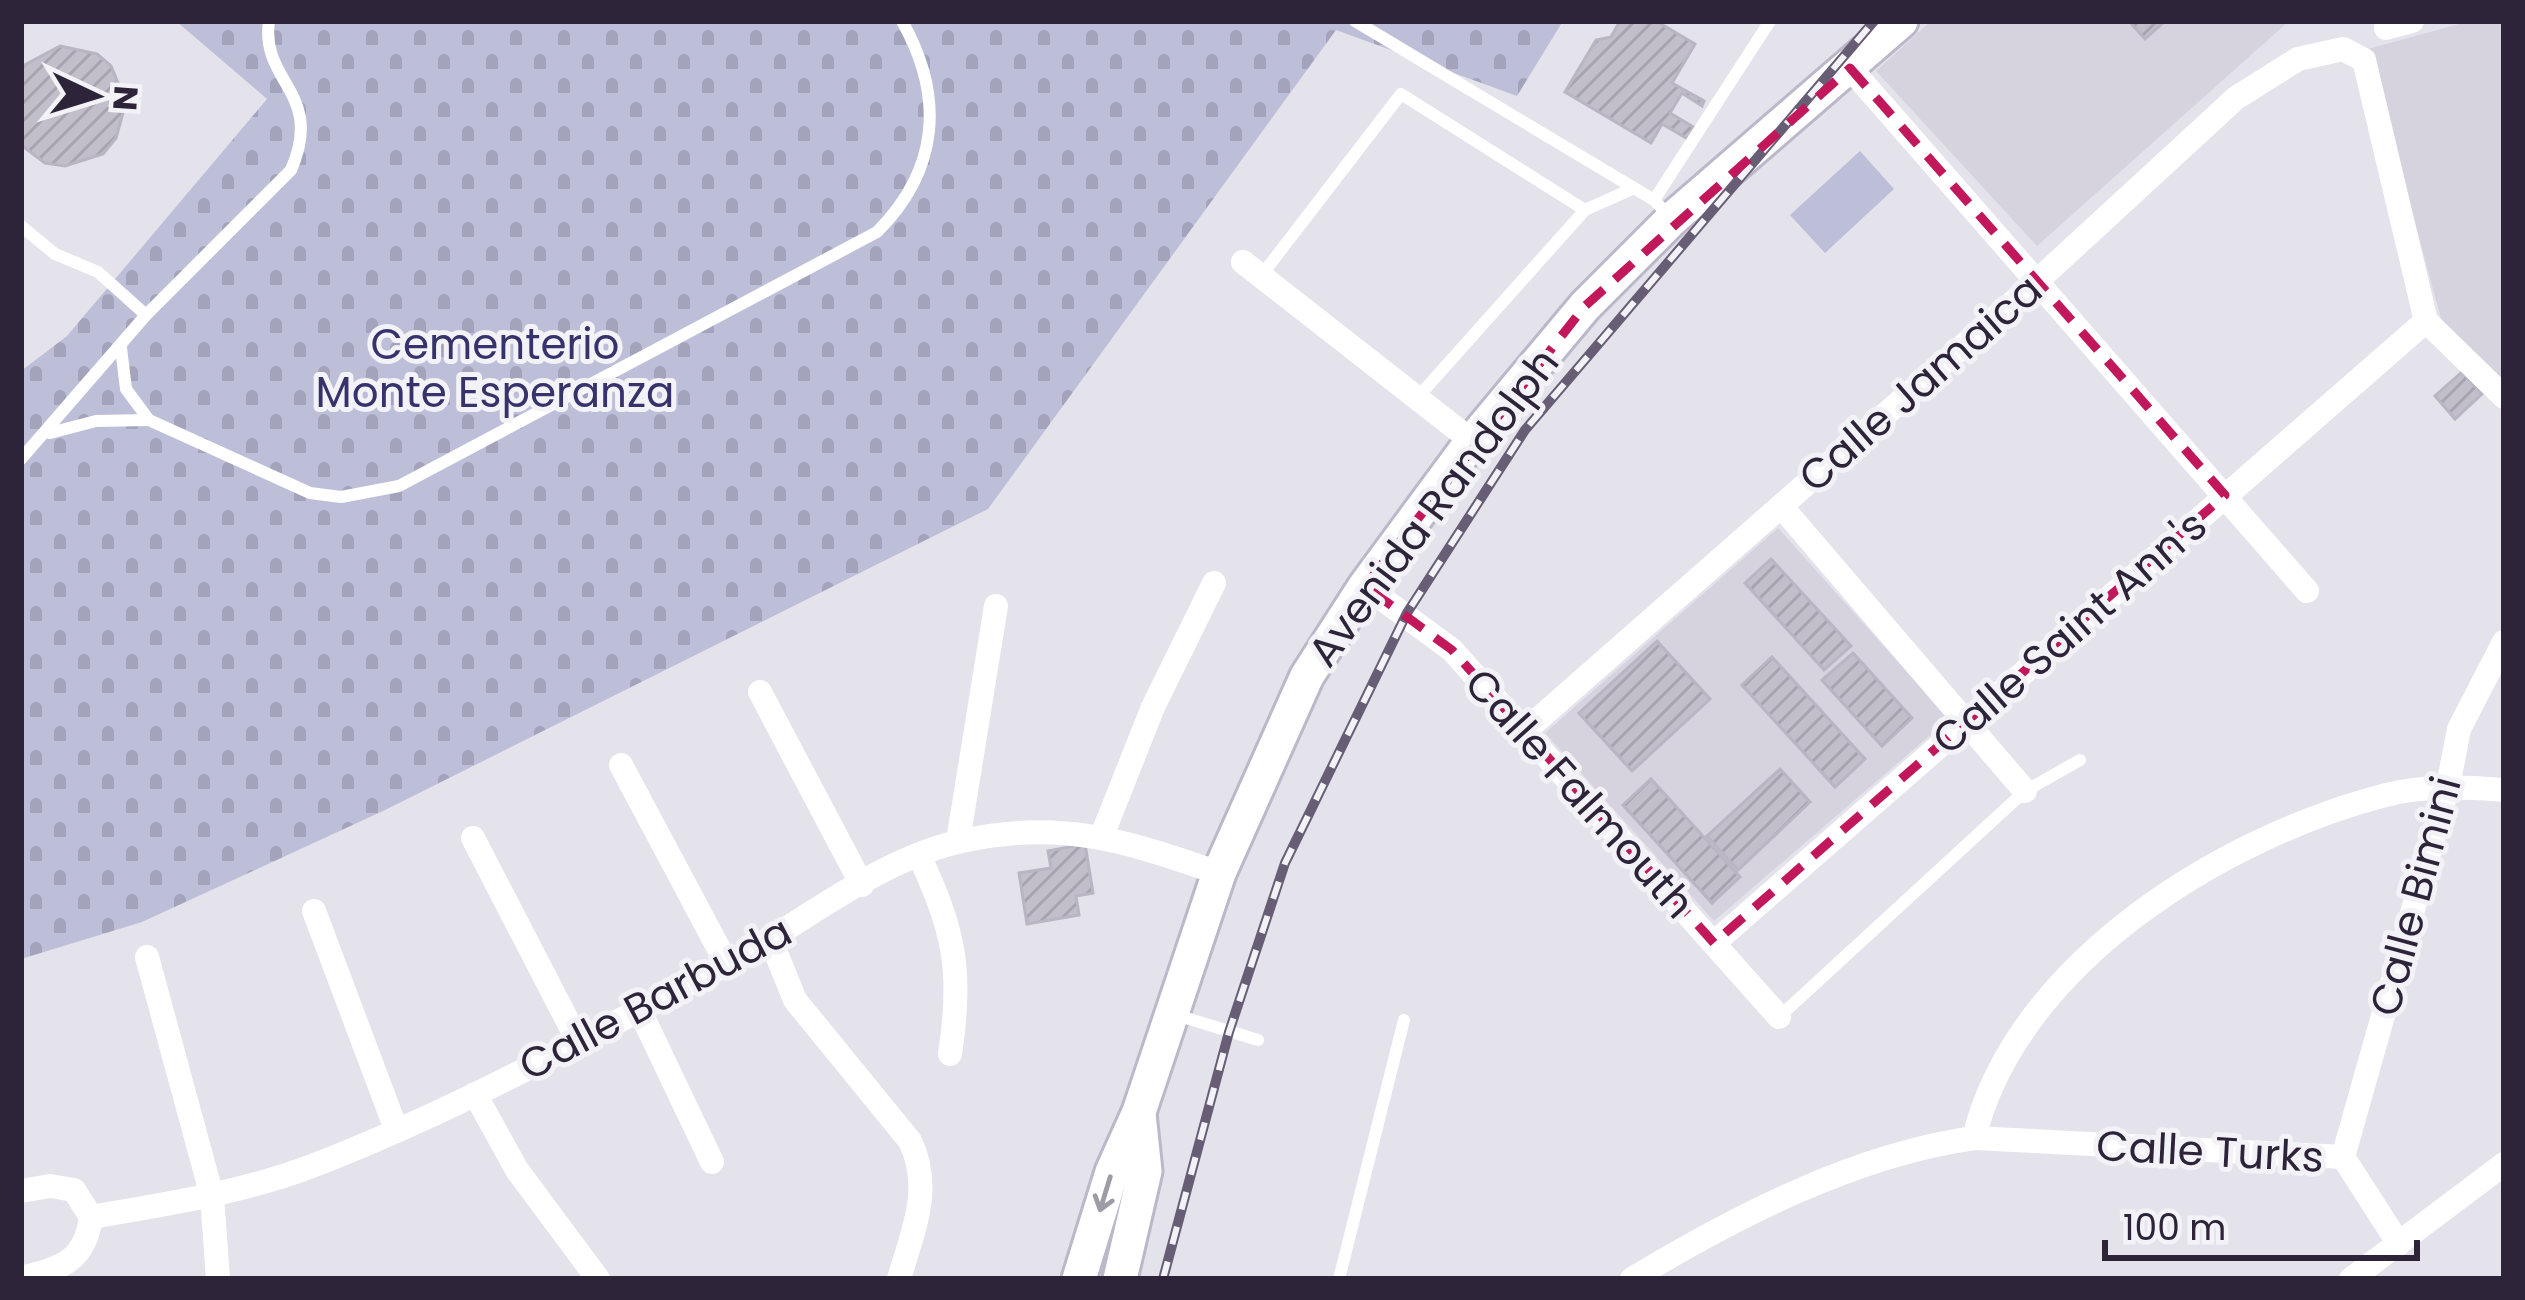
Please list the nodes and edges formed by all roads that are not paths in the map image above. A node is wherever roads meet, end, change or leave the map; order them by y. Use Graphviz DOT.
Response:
graph roads {
  1 [pos="268,21"];
  2 [pos="902,21"];
  3 [pos="1355,21"];
  4 [pos="1770,21"];
  5 [pos="1901,21"];
  6 [pos="2412,21"];
  7 [pos="2386,28"];
  8 [pos="1850,68"];
  9 [pos="1634,188"];
  10 [pos="1663,209"];
  11 [pos="1585,210"];
  12 [pos="21,226"];
  13 [pos="1252,269"];
  14 [pos="2035,283"];
  15 [pos="146,315"];
  16 [pos="2426,322"];
  17 [pos="121,348"];
  18 [pos="1417,398"];
  19 [pos="2504,398"];
  20 [pos="149,420"];
  21 [pos="46,434"];
  22 [pos="1472,441"];
  23 [pos="21,459"];
  24 [pos="2225,495"];
  25 [pos="1780,506"];
  26 [pos="1214,583"];
  27 [pos="1365,586"];
  28 [pos="2307,591"];
  29 [pos="997,606"];
  30 [pos="2504,642"];
  31 [pos="760,692"];
  32 [pos="1966,722"];
  33 [pos="1526,730"];
  34 [pos="2080,760"];
  35 [pos="621,765"];
  36 [pos="2448,786"];
  37 [pos="2025,790"];
  38 [pos="2504,790"];
  39 [pos="1103,833"];
  40 [pos="473,838"];
  41 [pos="958,842"];
  42 [pos="919,855"];
  43 [pos="1219,873"];
  44 [pos="862,885"];
  45 [pos="314,911"];
  46 [pos="770,938"];
  47 [pos="1714,943"];
  48 [pos="148,957"];
  49 [pos="727,964"];
  50 [pos="639,1009"];
  51 [pos="1172,1013"];
  52 [pos="1779,1017"];
  53 [pos="1404,1020"];
  54 [pos="1258,1040"];
  55 [pos="578,1041"];
  56 [pos="950,1054"];
  57 [pos="475,1094"];
  58 [pos="1139,1112"];
  59 [pos="395,1130"];
  60 [pos="1974,1138"];
  61 [pos="2343,1157"];
  62 [pos="712,1162"];
  63 [pos="2504,1164"];
  64 [pos="21,1191"];
  65 [pos="212,1196"];
  66 [pos="91,1217"];
  67 [pos="2399,1244"];
  68 [pos="21,1278"];
  69 [pos="218,1279"];
  70 [pos="598,1279"];
  71 [pos="899,1279"];
  72 [pos="1079,1279"];
  73 [pos="1120,1279"];
  74 [pos="1339,1279"];
  75 [pos="1632,1279"];
  76 [pos="2351,1279"];
  1 -- 15 [label="lane"];
  2 -- 20 [label="lane"];
  3 -- 9 [label="lane"];
  4 -- 10 [label="lane"];
  5 -- 8 [label="main road, Avenida Randolph"];
  6 -- 7 [label="street"];
  8 -- 10 [label="main road, Avenida Randolph"];
  8 -- 14 [label="street"];
  9 -- 10 [label="lane"];
  9 -- 11 [label="lane"];
  10 -- 22 [label="main road, Avenida Randolph"];
  11 -- 13 [label="lane"];
  11 -- 18 [label="lane"];
  12 -- 15 [label="lane"];
  13 -- 18 [label="street"];
  14 -- 16 [label="street, Calle Jamaica"];
  14 -- 24 [label="street"];
  14 -- 25 [label="street, Calle Jamaica"];
  15 -- 17 [label="lane"];
  16 -- 19 [label="street"];
  16 -- 24 [label="street, Calle Saint Ann's"];
  17 -- 20 [label="lane"];
  17 -- 21 [label="lane"];
  18 -- 22 [label="street"];
  20 -- 21 [label="lane"];
  21 -- 23 [label="lane"];
  22 -- 27 [label="main road, Avenida Randolph"];
  24 -- 28 [label="street"];
  24 -- 32 [label="street, Calle Saint Ann's"];
  25 -- 32 [label="street"];
  25 -- 33 [label="street, Calle Jamaica"];
  26 -- 39 [label="street"];
  27 -- 33 [label="street, Calle Falmouth"];
  27 -- 43 [label="main road, Avenida Randolph"];
  29 -- 41 [label="street"];
  30 -- 36 [label="street, Calle Bimini"];
  31 -- 44 [label="street"];
  32 -- 37 [label="street"];
  32 -- 47 [label="street, Calle Saint Ann's"];
  33 -- 47 [label="street, Calle Falmouth"];
  34 -- 37 [label="lane"];
  35 -- 49 [label="street"];
  36 -- 38 [label="street"];
  36 -- 60 [label="street"];
  36 -- 61 [label="street, Calle Bimini"];
  37 -- 52 [label="lane"];
  39 -- 41 [label="street, Calle Barbuda"];
  39 -- 43 [label="street, Calle Barbuda"];
  40 -- 55 [label="street"];
  41 -- 42 [label="street, Calle Barbuda"];
  42 -- 44 [label="street, Calle Barbuda"];
  42 -- 56 [label="street"];
  43 -- 51 [label="main road, Avenida Randolph"];
  44 -- 46 [label="street, Calle Barbuda"];
  45 -- 59 [label="street"];
  46 -- 49 [label="street, Calle Barbuda"];
  46 -- 71 [label="street"];
  47 -- 52 [label="street, Calle Falmouth"];
  48 -- 65 [label="street"];
  49 -- 50 [label="street, Calle Barbuda"];
  50 -- 55 [label="street, Calle Barbuda"];
  50 -- 62 [label="street"];
  51 -- 54 [label="lane"];
  51 -- 58 [label="main road, Avenida Randolph"];
  53 -- 74 [label="lane"];
  55 -- 57 [label="street, Calle Barbuda"];
  57 -- 59 [label="street, Calle Barbuda"];
  57 -- 70 [label="street"];
  58 -- 72 [label="main road, Avenida Randolph, one-way"];
  58 -- 73 [label="main road, Avenida Randolph"];
  59 -- 65 [label="street, Calle Barbuda"];
  60 -- 61 [label="street, Calle Turks"];
  60 -- 75 [label="street, Calle Turks"];
  61 -- 67 [label="street, Calle Turks"];
  63 -- 67 [label="street"];
  64 -- 66 [label="street"];
  65 -- 66 [label="street, Calle Barbuda"];
  65 -- 69 [label="street"];
  66 -- 68 [label="street"];
  67 -- 76 [label="street"];
}
